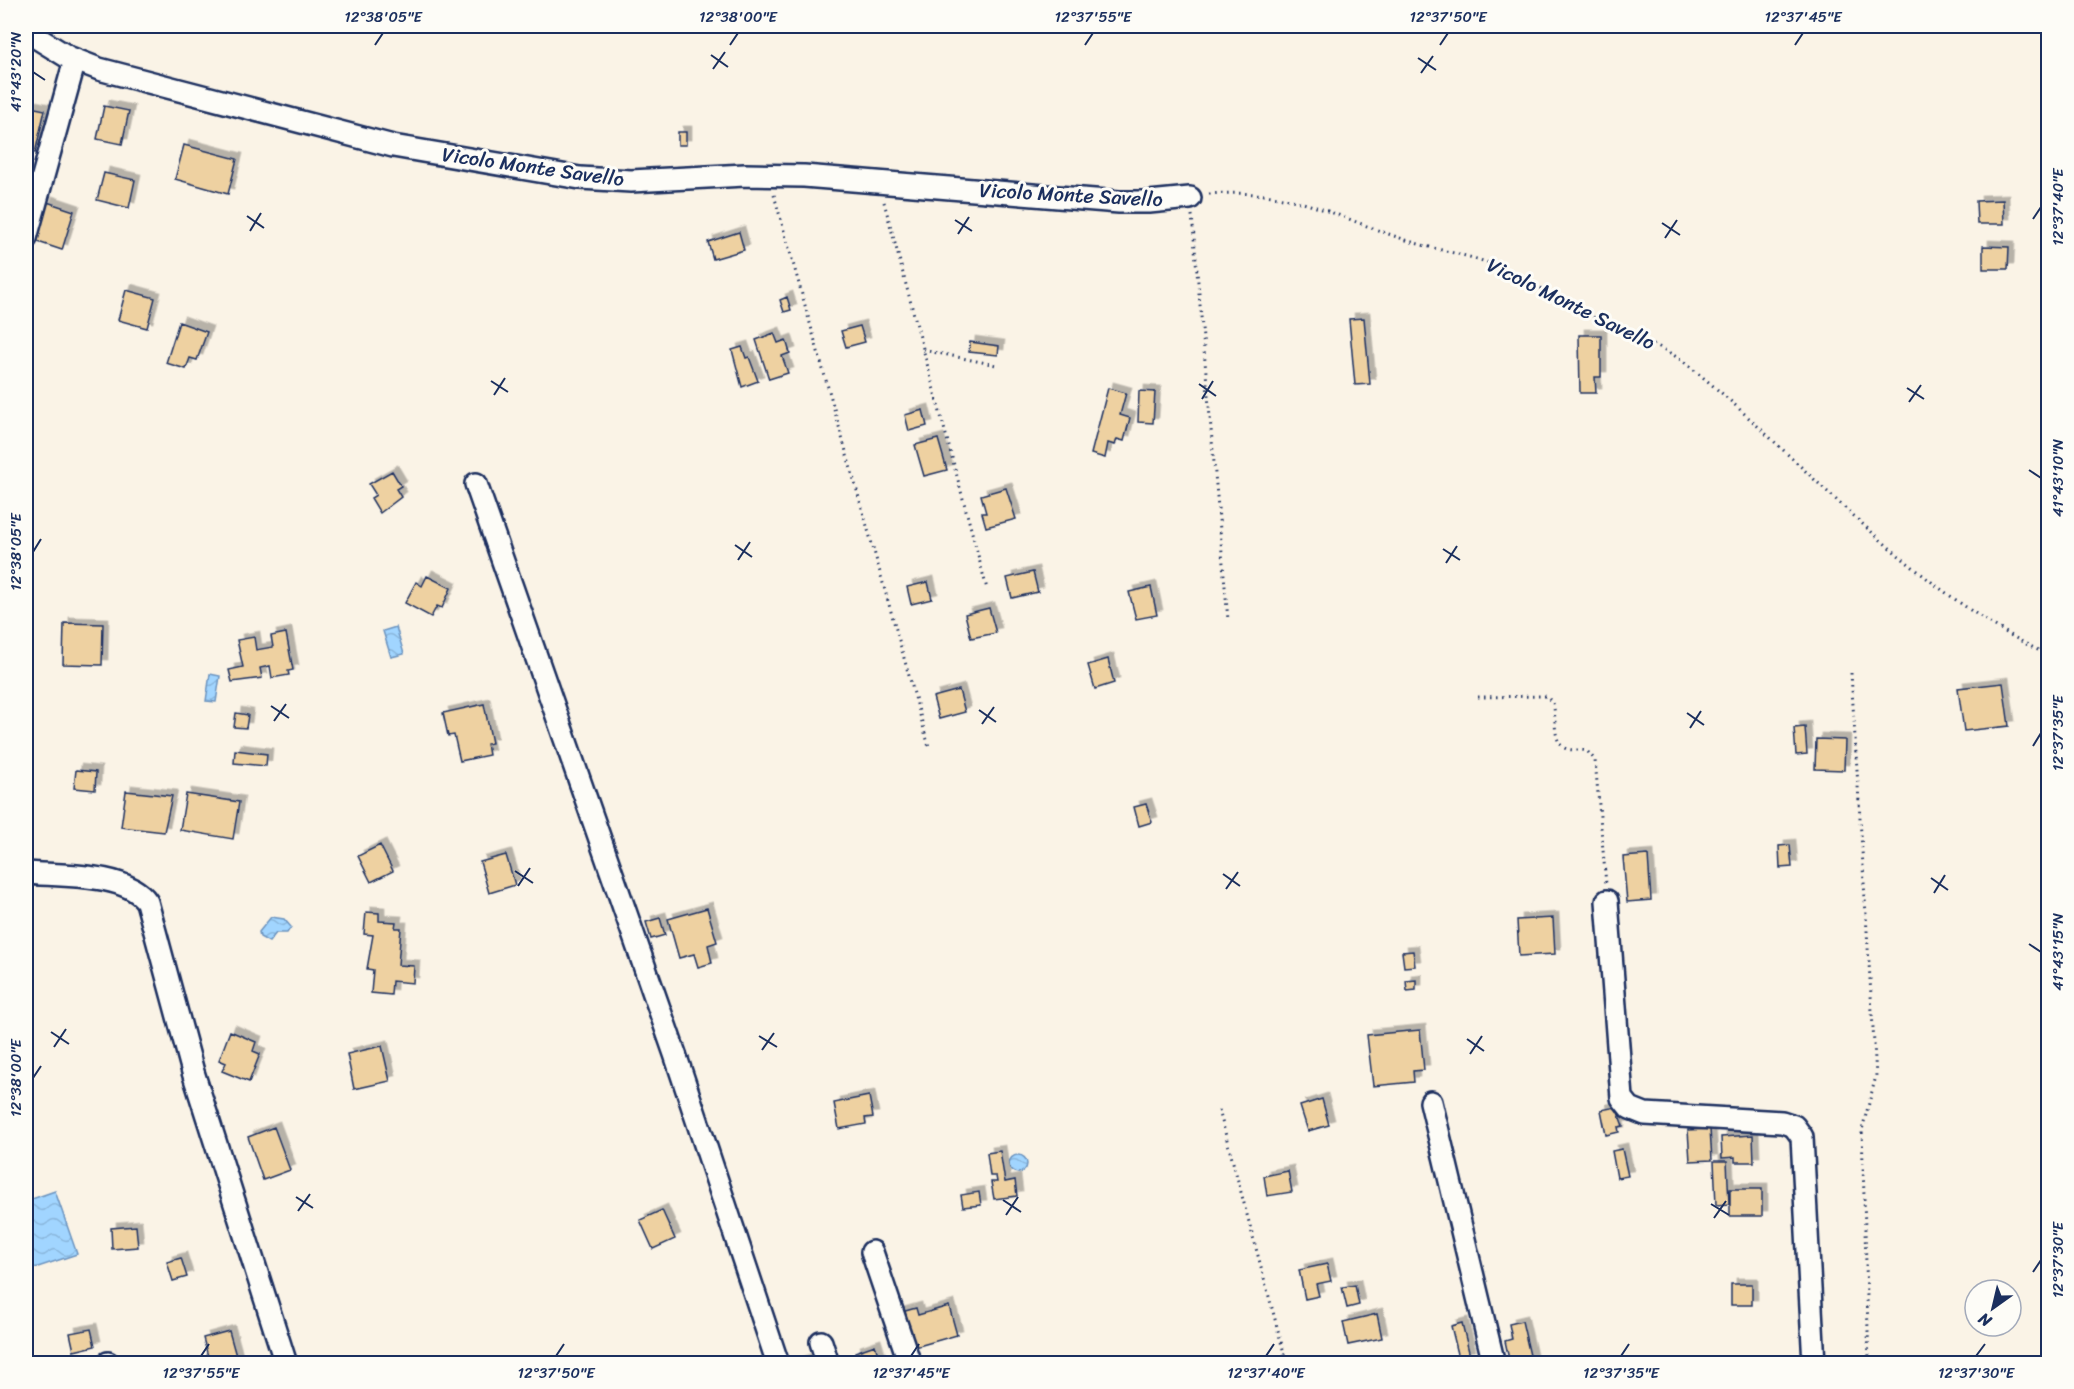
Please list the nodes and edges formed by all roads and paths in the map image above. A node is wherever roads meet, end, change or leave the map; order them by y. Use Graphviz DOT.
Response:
graph roads {
  1 [pos="26,31"];
  2 [pos="75,60"];
  3 [pos="768,175"];
  4 [pos="879,182"];
  5 [pos="1190,198"];
  6 [pos="26,238"];
  7 [pos="923,350"];
  8 [pos="996,365"];
  9 [pos="476,484"];
  10 [pos="987,589"];
  11 [pos="1228,620"];
  12 [pos="2049,655"];
  13 [pos="1851,673"];
  14 [pos="1478,696"];
  15 [pos="929,747"];
  16 [pos="26,873"];
  17 [pos="1607,901"];
  18 [pos="1431,1102"];
  19 [pos="1219,1110"];
  20 [pos="872,1252"];
  21 [pos="821,1342"];
  22 [pos="286,1364"];
  23 [pos="778,1364"];
  24 [pos="828,1364"];
  25 [pos="910,1364"];
  26 [pos="1287,1364"];
  27 [pos="1494,1364"];
  28 [pos="1814,1364"];
  29 [pos="1869,1364"];
  1 -- 2 [label="street, Vicolo Monte Savello"];
  2 -- 3 [label="street, Vicolo Monte Savello"];
  2 -- 6 [label="street"];
  3 -- 4 [label="street, Vicolo Monte Savello"];
  3 -- 15 [label="path"];
  4 -- 5 [label="street, Vicolo Monte Savello"];
  4 -- 7 [label="path"];
  5 -- 11 [label="path"];
  5 -- 12 [label="path, Vicolo Monte Savello"];
  7 -- 8 [label="path"];
  7 -- 10 [label="path"];
  9 -- 23 [label="street"];
  13 -- 29 [label="path"];
  14 -- 17 [label="path"];
  16 -- 22 [label="street"];
  17 -- 28 [label="street"];
  18 -- 27 [label="street"];
  19 -- 26 [label="path"];
  20 -- 25 [label="street"];
  21 -- 24 [label="street"];
}
